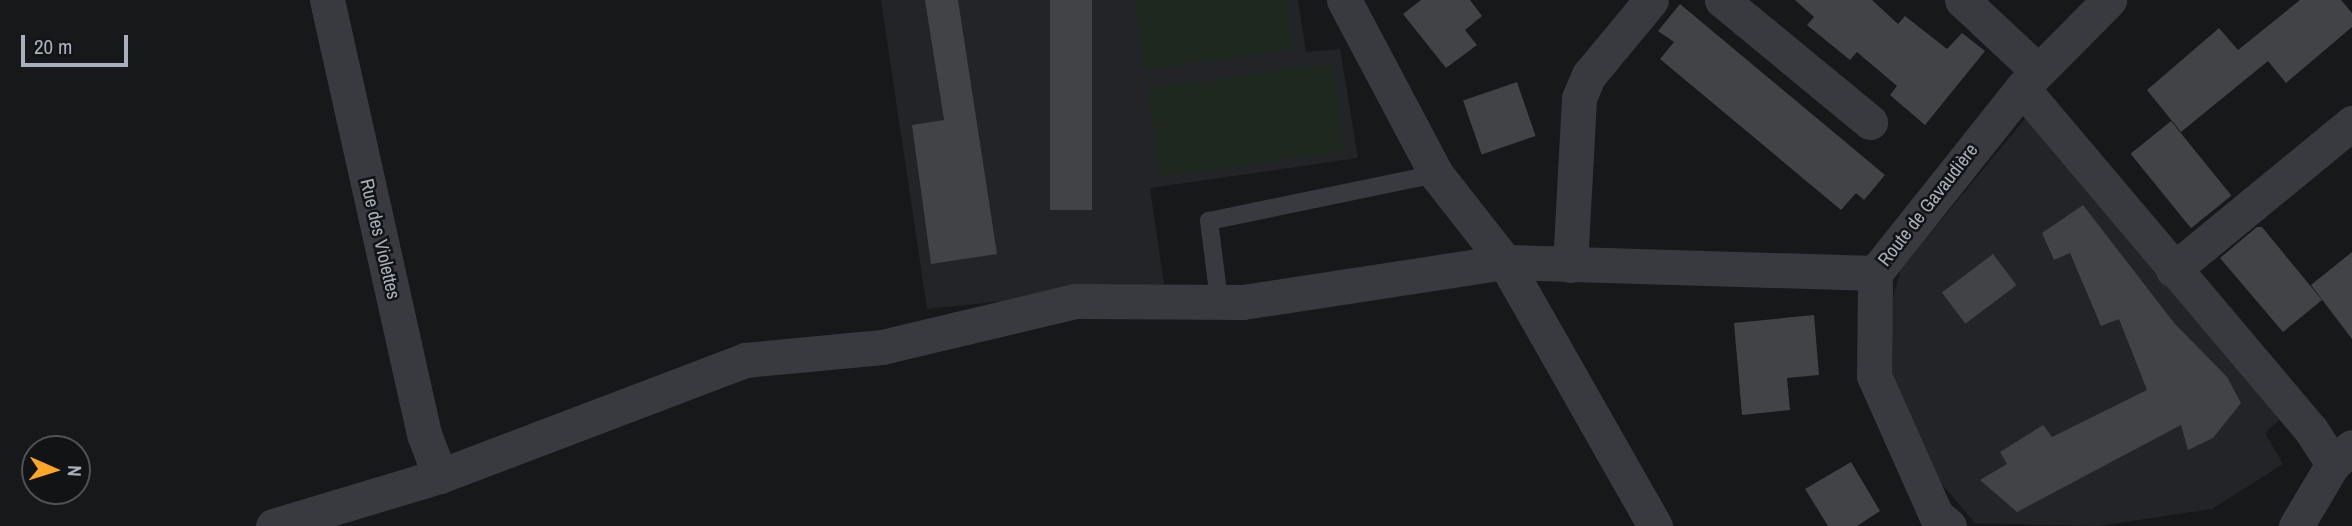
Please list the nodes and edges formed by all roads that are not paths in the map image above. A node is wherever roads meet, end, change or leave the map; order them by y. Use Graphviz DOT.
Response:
graph roads {
  1 [pos="327,0"];
  2 [pos="1344,0"];
  3 [pos="1651,0"];
  4 [pos="1722,0"];
  5 [pos="1962,0"];
  6 [pos="2109,0"];
  7 [pos="2030,79"];
  8 [pos="1870,122"];
  9 [pos="2352,122"];
  10 [pos="1436,174"];
  11 [pos="1505,262"];
  12 [pos="1570,265"];
  13 [pos="2173,270"];
  14 [pos="1875,273"];
  15 [pos="1219,300"];
  16 [pos="2343,455"];
  17 [pos="440,475"];
  18 [pos="273,526"];
  19 [pos="1655,526"];
  20 [pos="1949,526"];
  21 [pos="2296,526"];
  1 -- 17 [label="street, Rue des Violettes"];
  2 -- 10 [label="street"];
  3 -- 12 [label="street"];
  4 -- 8 [label="street"];
  5 -- 7 [label="street"];
  6 -- 7 [label="street, Route de Gavaudière"];
  7 -- 13 [label="street"];
  7 -- 14 [label="street, Route de Gavaudière"];
  9 -- 13 [label="street"];
  10 -- 11 [label="street"];
  10 -- 15 [label="lane"];
  11 -- 12 [label="street"];
  11 -- 15 [label="street"];
  11 -- 19 [label="street"];
  12 -- 14 [label="street"];
  13 -- 16 [label="street"];
  14 -- 20 [label="street, Route de Gavaudière"];
  15 -- 17 [label="street"];
  16 -- 21 [label="street"];
  17 -- 18 [label="street"];
}
